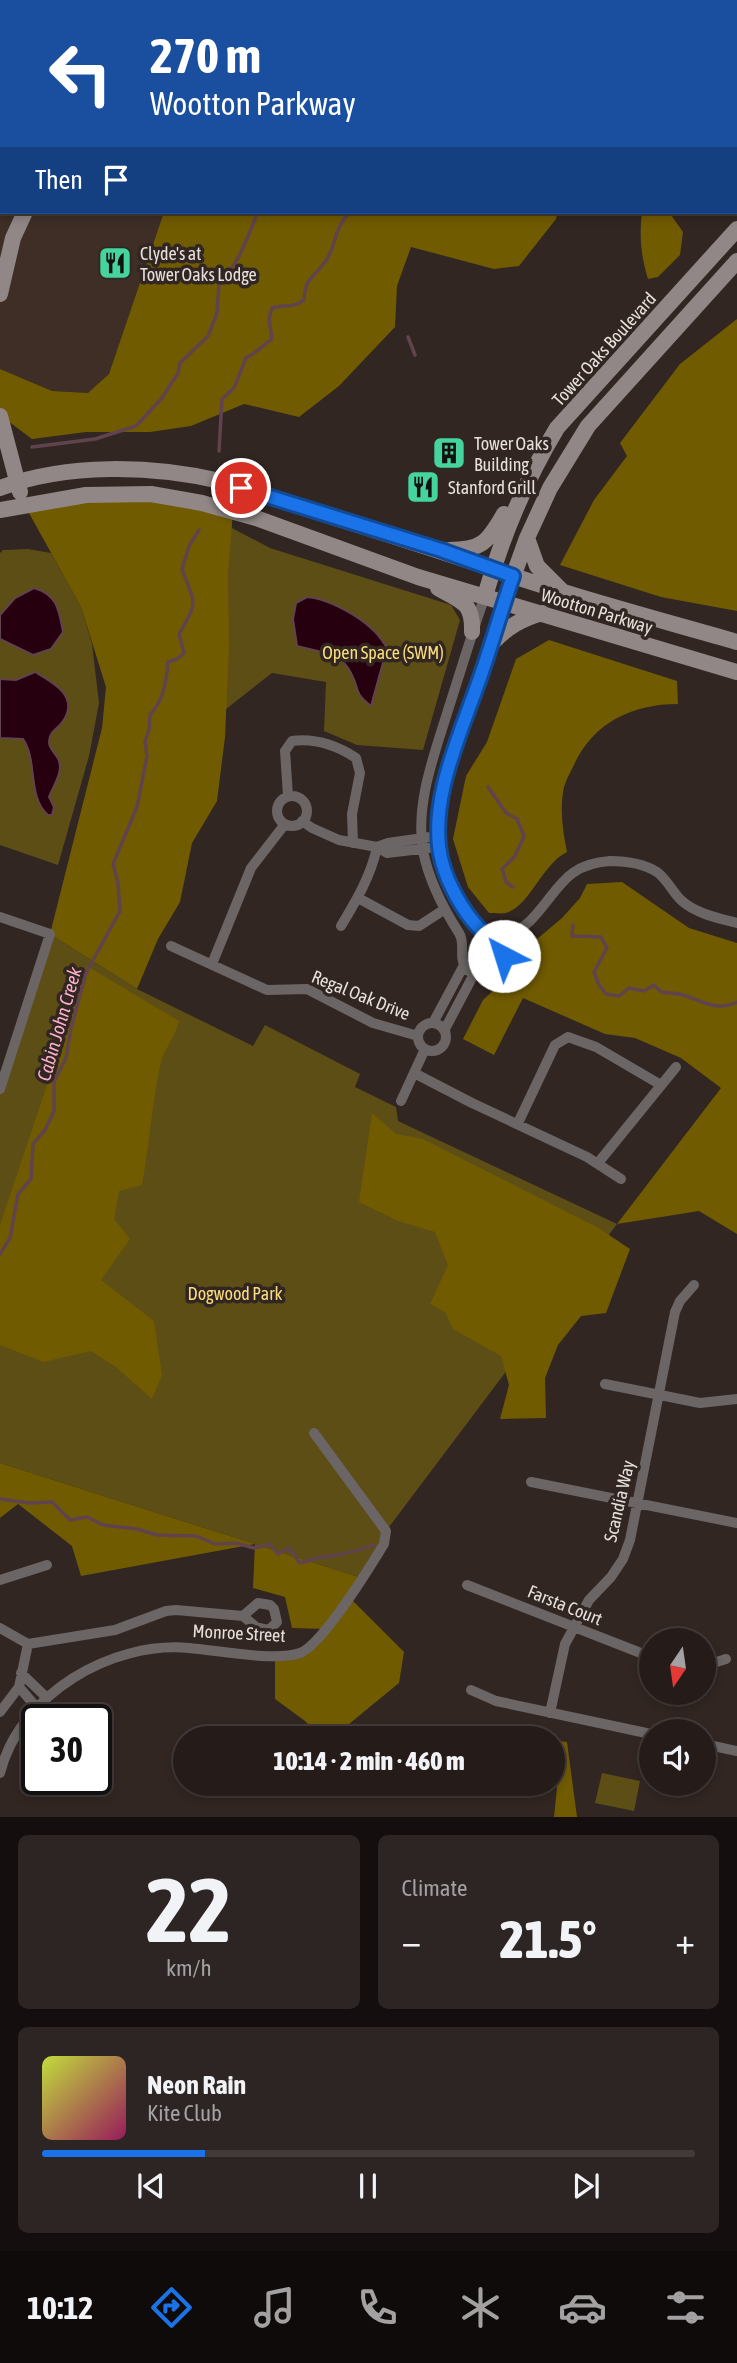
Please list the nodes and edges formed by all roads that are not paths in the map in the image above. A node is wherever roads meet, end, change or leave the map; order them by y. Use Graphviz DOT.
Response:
graph roads {
  1 [pos="24,214"];
  2 [pos="737,229"];
  3 [pos="737,261"];
  4 [pos="0,293"];
  5 [pos="0,416"];
  6 [pos="537,462"];
  7 [pos="17,481"];
  8 [pos="0,488"];
  9 [pos="24,504"];
  10 [pos="1,507"];
  11 [pos="527,538"];
  12 [pos="441,550"];
  13 [pos="493,569"];
  14 [pos="513,576"];
  15 [pos="418,577"];
  16 [pos="563,592"];
  17 [pos="485,596"];
  18 [pos="504,602"];
  19 [pos="542,613"];
  20 [pos="472,632"];
  21 [pos="493,642"];
  22 [pos="737,642"];
  23 [pos="737,672"];
  24 [pos="288,796"];
  25 [pos="302,821"];
  26 [pos="285,824"];
  27 [pos="439,842"];
  28 [pos="423,843"];
  29 [pos="353,844"];
  30 [pos="377,847"];
  31 [pos="358,898"];
  32 [pos="444,909"];
  33 [pos="0,917"];
  34 [pos="737,923"];
  35 [pos="341,926"];
  36 [pos="501,943"];
  37 [pos="170,946"];
  38 [pos="212,964"];
  39 [pos="464,965"];
  40 [pos="474,974"];
  41 [pos="433,1023"];
  42 [pos="444,1029"];
  43 [pos="418,1036"];
  44 [pos="425,1049"];
  45 [pos="676,1067"];
  46 [pos="414,1073"];
  47 [pos="661,1085"];
  48 [pos="0,1089"];
  49 [pos="401,1101"];
  50 [pos="518,1123"];
  51 [pos="598,1163"];
  52 [pos="621,1179"];
  53 [pos="694,1285"];
  54 [pos="605,1384"];
  55 [pos="659,1395"];
  56 [pos="737,1399"];
  57 [pos="314,1433"];
  58 [pos="531,1482"];
  59 [pos="638,1503"];
  60 [pos="737,1523"];
  61 [pos="47,1565"];
  62 [pos="0,1580"];
  63 [pos="467,1584"];
  64 [pos="243,1616"];
  65 [pos="0,1628"];
  66 [pos="573,1628"];
  67 [pos="28,1644"];
  68 [pos="639,1653"];
  69 [pos="726,1659"];
  70 [pos="716,1662"];
  71 [pos="21,1673"];
  72 [pos="19,1686"];
  73 [pos="471,1690"];
  74 [pos="47,1698"];
  75 [pos="34,1704"];
  76 [pos="41,1704"];
  77 [pos="0,1712"];
  78 [pos="550,1713"];
  79 [pos="21,1730"];
  80 [pos="639,1732"];
  81 [pos="716,1747"];
  82 [pos="737,1751"];
  83 [pos="0,1773"];
  1 -- 4 [label="main road"];
  2 -- 6 [label="main road, Tower Oaks Boulevard"];
  3 -- 11 [label="main road"];
  5 -- 7 [label="main road"];
  6 -- 12 [label="main road"];
  6 -- 13 [label="main road, Tower Oaks Boulevard"];
  7 -- 8 [label="main road, Wootton Parkway"];
  7 -- 9 [label="main road"];
  7 -- 12 [label="main road, Wootton Parkway"];
  9 -- 10 [label="main road, Wootton Parkway"];
  9 -- 15 [label="main road, Wootton Parkway"];
  11 -- 14 [label="main road"];
  11 -- 16 [label="main road"];
  12 -- 13 [label="main road, Wootton Parkway"];
  13 -- 14 [label="main road, Wootton Parkway"];
  13 -- 17 [label="main road, Tower Oaks Boulevard"];
  14 -- 16 [label="main road, Wootton Parkway"];
  14 -- 18 [label="main road"];
  15 -- 17 [label="main road, Wootton Parkway"];
  15 -- 20 [label="main road"];
  16 -- 22 [label="main road, Wootton Parkway"];
  17 -- 18 [label="main road, Wootton Parkway"];
  17 -- 20 [label="street, Tower Oaks Boulevard"];
  18 -- 19 [label="main road, Wootton Parkway"];
  18 -- 21 [label="street"];
  19 -- 21 [label="main road"];
  19 -- 23 [label="main road, Wootton Parkway"];
  20 -- 28 [label="street, Tower Oaks Boulevard"];
  21 -- 27 [label="street"];
  24 -- 25 [label="street"];
  24 -- 26 [label="street"];
  24 -- 29 [label="street"];
  25 -- 26 [label="street"];
  25 -- 29 [label="street"];
  26 -- 38 [label="street"];
  27 -- 28 [label="street"];
  27 -- 36 [label="street"];
  28 -- 30 [label="street"];
  28 -- 32 [label="street, Tower Oaks Boulevard"];
  29 -- 30 [label="street"];
  30 -- 31 [label="street"];
  31 -- 32 [label="street"];
  31 -- 35 [label="street"];
  32 -- 39 [label="street, Tower Oaks Boulevard"];
  33 -- 48 [label="street"];
  34 -- 36 [label="street"];
  36 -- 40 [label="street"];
  37 -- 38 [label="street, Regal Oak Drive"];
  38 -- 43 [label="street, Regal Oak Drive"];
  39 -- 40 [label="street"];
  39 -- 41 [label="street"];
  40 -- 42 [label="street"];
  41 -- 42 [label="street"];
  41 -- 43 [label="street"];
  42 -- 44 [label="street"];
  43 -- 44 [label="street"];
  44 -- 46 [label="street"];
  45 -- 47 [label="street"];
  46 -- 49 [label="street"];
  46 -- 50 [label="street"];
  47 -- 50 [label="street"];
  47 -- 51 [label="street"];
  50 -- 51 [label="street"];
  51 -- 52 [label="street"];
  53 -- 55 [label="street, Scandia Way"];
  54 -- 55 [label="street"];
  55 -- 56 [label="street"];
  55 -- 59 [label="street, Scandia Way"];
  57 -- 74 [label="street, Monroe Street"];
  58 -- 59 [label="street"];
  59 -- 60 [label="street"];
  59 -- 66 [label="street, Scandia Way"];
  61 -- 62 [label="street"];
  63 -- 66 [label="street, Farsta Court"];
  64 -- 67 [label="street"];
  65 -- 67 [label="street"];
  66 -- 68 [label="street, Farsta Court"];
  66 -- 78 [label="street, Scandia Way"];
  67 -- 71 [label="street"];
  69 -- 70 [label="street"];
  71 -- 72 [label="street"];
  71 -- 74 [label="street"];
  72 -- 75 [label="street"];
  72 -- 77 [label="street"];
  73 -- 78 [label="street"];
  74 -- 76 [label="street, Monroe Street"];
  78 -- 80 [label="street"];
  79 -- 83 [label="street, Monroe Street"];
  81 -- 82 [label="street"];
}
